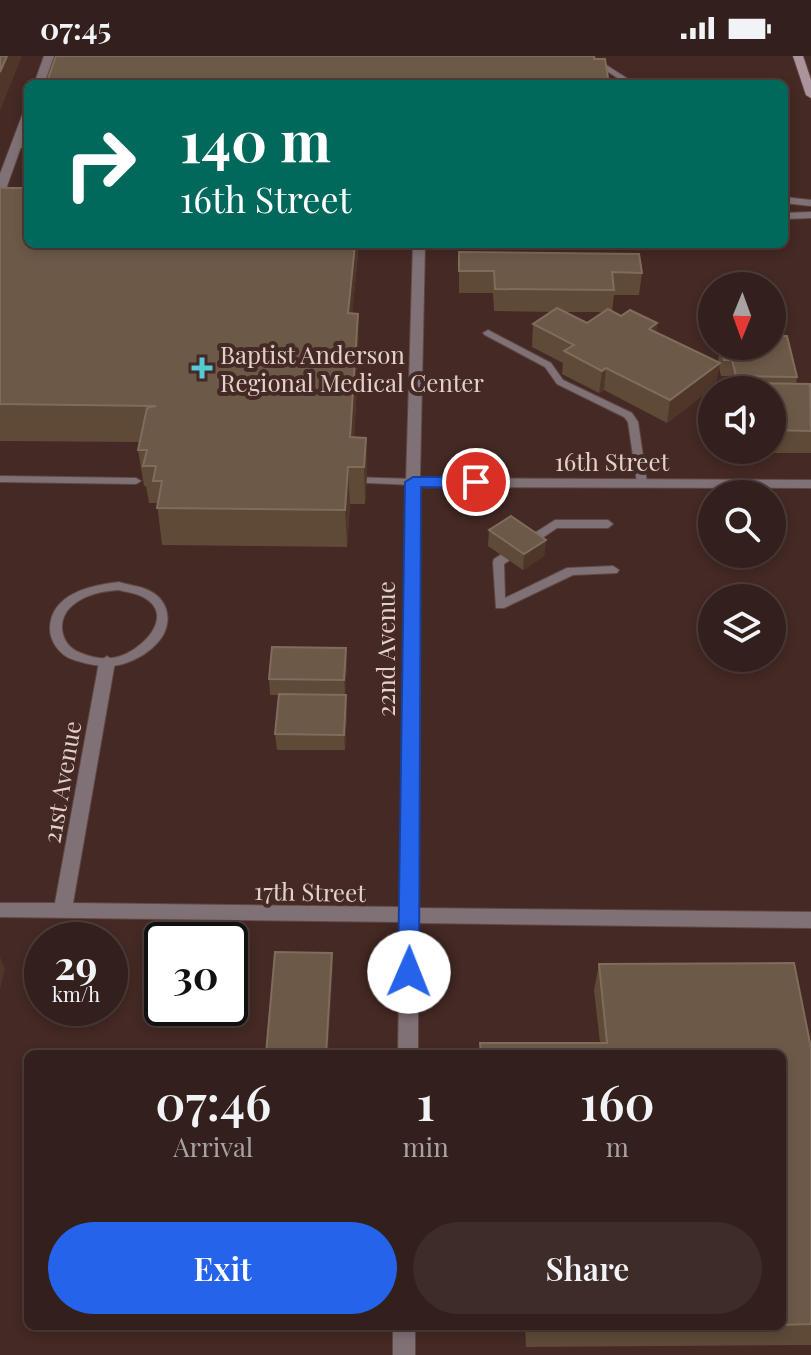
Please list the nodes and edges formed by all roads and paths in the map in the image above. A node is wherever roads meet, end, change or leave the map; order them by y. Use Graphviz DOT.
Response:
graph roads {
  1 [pos="49,56"];
  2 [pos="587,56"];
  3 [pos="798,56"];
  4 [pos="40,80"];
  5 [pos="626,80"];
  6 [pos="811,95"];
  7 [pos="24,124"];
  8 [pos="0,189"];
  9 [pos="788,200"];
  10 [pos="811,203"];
  11 [pos="811,215"];
  12 [pos="788,216"];
  13 [pos="419,248"];
  14 [pos="488,333"];
  15 [pos="0,479"];
  16 [pos="348,480"];
  17 [pos="136,481"];
  18 [pos="413,482"];
  19 [pos="642,483"];
  20 [pos="811,484"];
  21 [pos="608,524"];
  22 [pos="613,570"];
  23 [pos="107,662"];
  24 [pos="0,910"];
  25 [pos="63,911"];
  26 [pos="409,917"];
  27 [pos="811,920"];
  28 [pos="408,1050"];
  29 [pos="404,1330"];
  30 [pos="404,1355"];
  1 -- 4 [label="street"];
  2 -- 5 [label="lane"];
  3 -- 6 [label="main road"];
  7 -- 8 [label="street"];
  9 -- 10 [label="street"];
  11 -- 12 [label="street"];
  13 -- 18 [label="street, 22nd Avenue"];
  14 -- 19 [label="lane"];
  15 -- 17 [label="lane"];
  16 -- 18 [label="lane"];
  18 -- 19 [label="street, 16th Street"];
  18 -- 26 [label="street, 22nd Avenue"];
  19 -- 20 [label="street, 16th Street"];
  21 -- 22 [label="lane"];
  23 -- 23 [label="lane"];
  23 -- 25 [label="street, 21st Avenue"];
  24 -- 25 [label="street, 17th Street"];
  25 -- 26 [label="street, 17th Street"];
  26 -- 27 [label="street, 17th Street"];
  26 -- 28 [label="street, 22nd Avenue"];
  29 -- 30 [label="street"];
}
